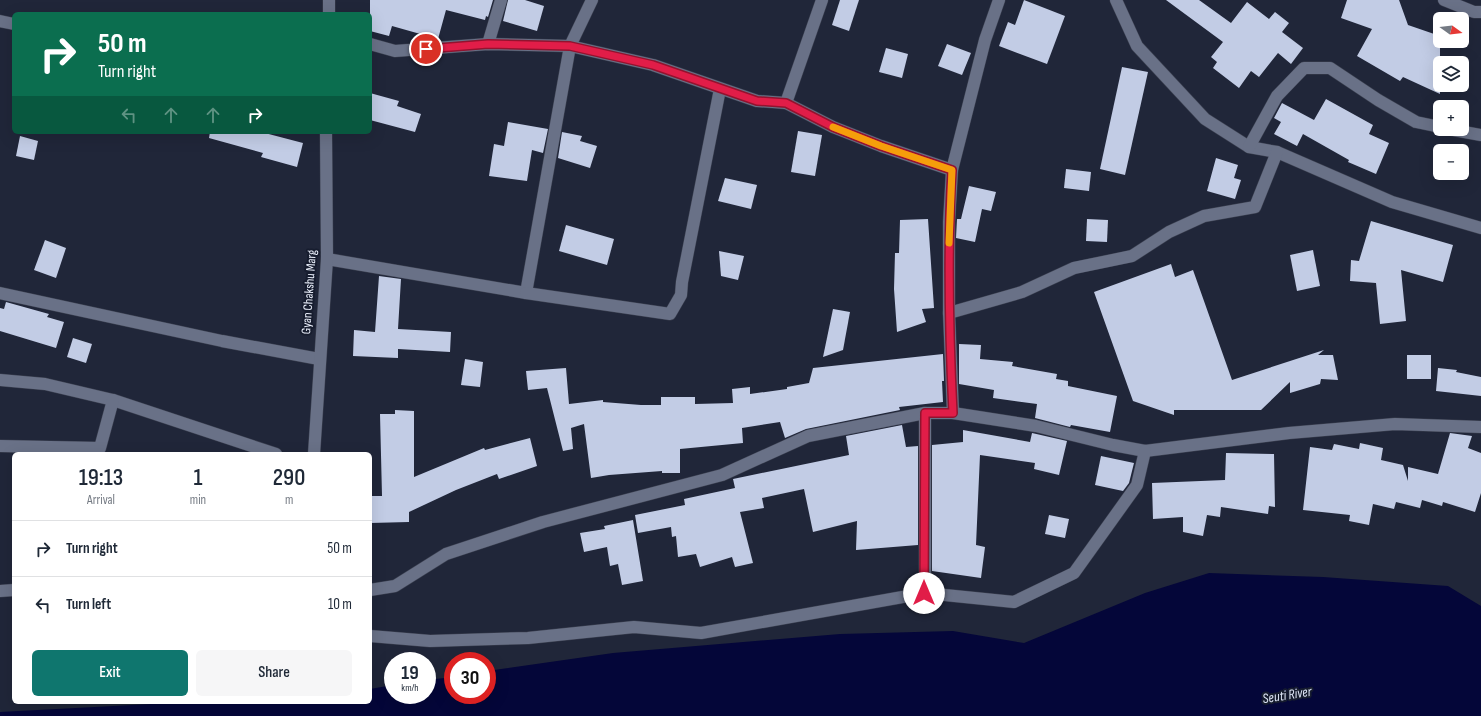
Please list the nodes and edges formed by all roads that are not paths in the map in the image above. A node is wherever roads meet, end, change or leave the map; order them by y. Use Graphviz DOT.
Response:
graph roads {
  1 [pos="329,0"];
  2 [pos="501,0"];
  3 [pos="592,0"];
  4 [pos="822,0"];
  5 [pos="999,0"];
  6 [pos="1116,0"];
  7 [pos="1444,0"];
  8 [pos="329,12"];
  9 [pos="1481,12"];
  10 [pos="0,20"];
  11 [pos="12,23"];
  12 [pos="488,44"];
  13 [pos="372,45"];
  14 [pos="570,46"];
  15 [pos="720,89"];
  16 [pos="786,103"];
  17 [pos="1433,126"];
  18 [pos="1469,133"];
  19 [pos="326,134"];
  20 [pos="1481,135"];
  21 [pos="1249,147"];
  22 [pos="1277,152"];
  23 [pos="952,170"];
  24 [pos="1481,228"];
  25 [pos="326,259"];
  26 [pos="0,293"];
  27 [pos="526,293"];
  28 [pos="949,313"];
  29 [pos="319,359"];
  30 [pos="0,380"];
  31 [pos="113,400"];
  32 [pos="925,413"];
  33 [pos="953,413"];
  34 [pos="1481,427"];
  35 [pos="0,446"];
  36 [pos="1145,451"];
  37 [pos="270,452"];
  38 [pos="314,452"];
  39 [pos="12,590"];
  40 [pos="372,590"];
  41 [pos="0,591"];
  42 [pos="924,593"];
  43 [pos="372,636"];
  1 -- 8 [label="street"];
  2 -- 12 [label="street"];
  3 -- 14 [label="street"];
  4 -- 16 [label="street"];
  5 -- 23 [label="street"];
  6 -- 21 [label="street"];
  7 -- 9 [label="street"];
  10 -- 11 [label="street"];
  12 -- 13 [label="street"];
  12 -- 14 [label="street"];
  14 -- 15 [label="street"];
  14 -- 27 [label="street"];
  15 -- 16 [label="street"];
  15 -- 27 [label="street"];
  16 -- 23 [label="street"];
  17 -- 21 [label="street"];
  18 -- 20 [label="street"];
  19 -- 25 [label="street, Gyan Chakshu Marg"];
  21 -- 22 [label="street"];
  22 -- 24 [label="street"];
  22 -- 28 [label="street"];
  23 -- 28 [label="street"];
  25 -- 27 [label="street"];
  25 -- 29 [label="street, Gyan Chakshu Marg"];
  26 -- 29 [label="street"];
  28 -- 33 [label="street"];
  29 -- 38 [label="street, Gyan Chakshu Marg"];
  30 -- 31 [label="street"];
  31 -- 35 [label="street"];
  31 -- 37 [label="street"];
  32 -- 33 [label="street"];
  32 -- 40 [label="street"];
  32 -- 42 [label="street"];
  33 -- 36 [label="street"];
  34 -- 36 [label="street"];
  36 -- 42 [label="street"];
  39 -- 41 [label="street"];
  42 -- 43 [label="street"];
}
